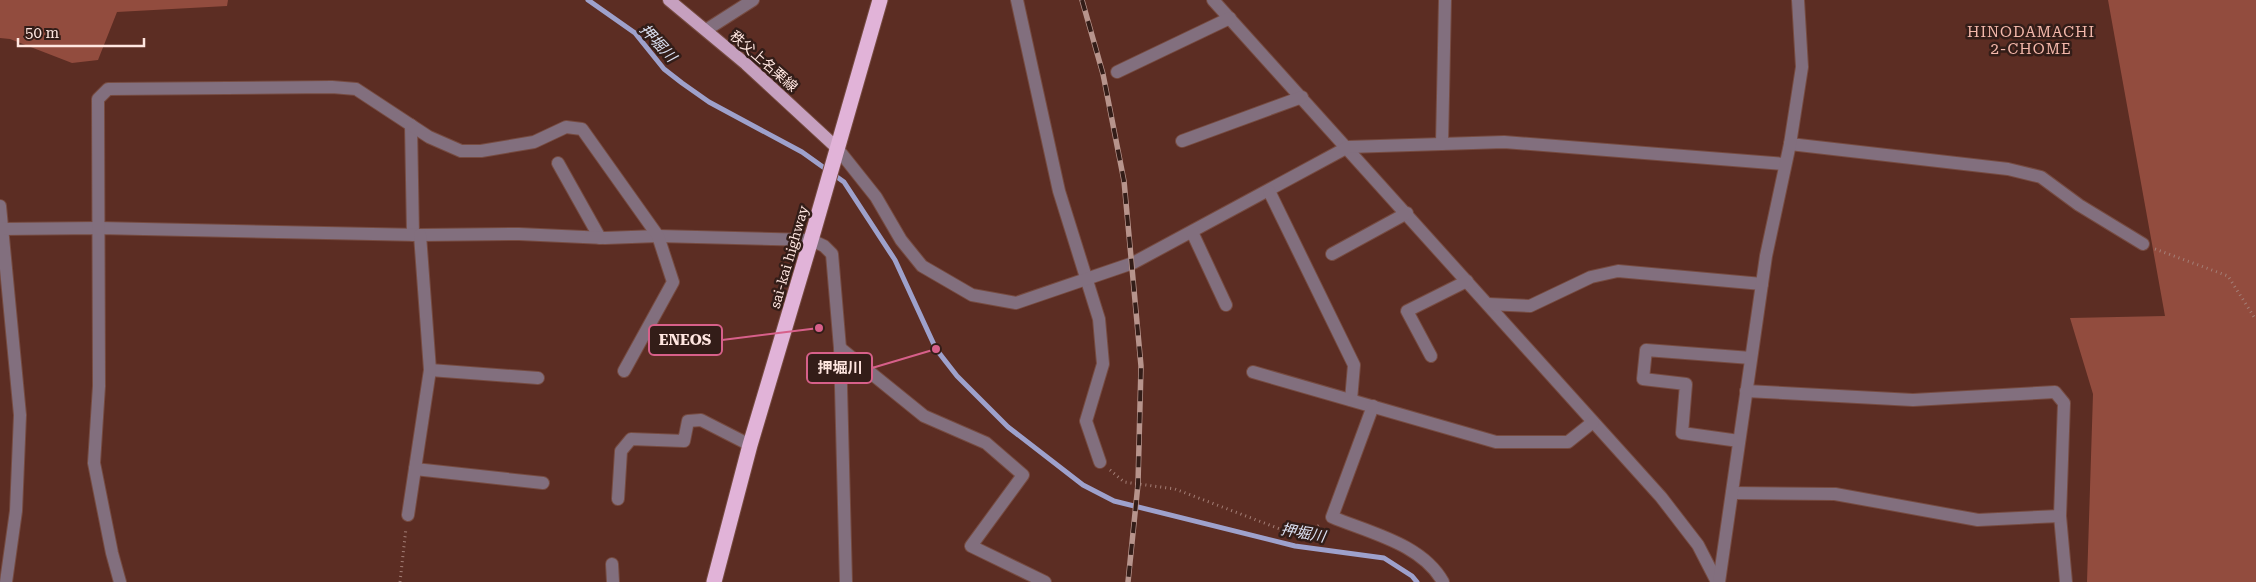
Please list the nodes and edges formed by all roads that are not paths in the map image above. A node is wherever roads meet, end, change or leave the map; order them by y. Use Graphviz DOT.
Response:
graph roads {
  1 [pos="669,0"];
  2 [pos="753,0"];
  3 [pos="880,0"];
  4 [pos="1017,0"];
  5 [pos="1213,0"];
  6 [pos="1445,0"];
  7 [pos="1798,0"];
  8 [pos="1230,18"];
  9 [pos="706,30"];
  10 [pos="1117,72"];
  11 [pos="1302,97"];
  12 [pos="411,125"];
  13 [pos="1182,141"];
  14 [pos="1442,144"];
  15 [pos="1790,144"];
  16 [pos="1348,147"];
  17 [pos="837,148"];
  18 [pos="558,164"];
  19 [pos="1785,164"];
  20 [pos="1270,191"];
  21 [pos="0,206"];
  22 [pos="1407,214"];
  23 [pos="99,228"];
  24 [pos="2,229"];
  25 [pos="1192,232"];
  26 [pos="416,235"];
  27 [pos="658,236"];
  28 [pos="600,238"];
  29 [pos="812,240"];
  30 [pos="2143,244"];
  31 [pos="1332,254"];
  32 [pos="1085,278"];
  33 [pos="1467,281"];
  34 [pos="1762,284"];
  35 [pos="1488,304"];
  36 [pos="1226,305"];
  37 [pos="840,348"];
  38 [pos="1431,356"];
  39 [pos="1751,358"];
  40 [pos="430,370"];
  41 [pos="624,371"];
  42 [pos="1253,372"];
  43 [pos="538,378"];
  44 [pos="1746,391"];
  45 [pos="1351,400"];
  46 [pos="1373,406"];
  47 [pos="1593,422"];
  48 [pos="1739,441"];
  49 [pos="750,445"];
  50 [pos="1100,462"];
  51 [pos="415,469"];
  52 [pos="543,483"];
  53 [pos="1732,493"];
  54 [pos="618,499"];
  55 [pos="408,515"];
  56 [pos="2060,516"];
  57 [pos="6,537"];
  58 [pos="612,564"];
  59 [pos="6,582"];
  60 [pos="120,582"];
  61 [pos="613,582"];
  62 [pos="714,582"];
  63 [pos="846,582"];
  64 [pos="1045,582"];
  65 [pos="1443,582"];
  66 [pos="1718,582"];
  67 [pos="2066,582"];
  1 -- 9 [label="main road, 秩父上名栗線"];
  2 -- 9 [label="street"];
  3 -- 17 [label="highway, sai-kai highway"];
  4 -- 32 [label="street"];
  5 -- 8 [label="street"];
  6 -- 14 [label="street"];
  7 -- 15 [label="street"];
  8 -- 10 [label="street"];
  8 -- 11 [label="street"];
  9 -- 17 [label="main road, 秩父上名栗線"];
  11 -- 13 [label="street"];
  11 -- 16 [label="street"];
  12 -- 23 [label="street"];
  12 -- 26 [label="street"];
  12 -- 27 [label="street"];
  14 -- 16 [label="street"];
  14 -- 19 [label="street"];
  15 -- 19 [label="street"];
  15 -- 30 [label="street"];
  16 -- 20 [label="street"];
  16 -- 22 [label="street"];
  17 -- 29 [label="highway, sai-kai highway"];
  17 -- 32 [label="street"];
  18 -- 28 [label="street"];
  19 -- 34 [label="street"];
  20 -- 25 [label="street"];
  20 -- 45 [label="street"];
  21 -- 24 [label="street"];
  22 -- 31 [label="street"];
  22 -- 33 [label="street"];
  23 -- 24 [label="street"];
  23 -- 26 [label="street"];
  23 -- 60 [label="street"];
  24 -- 57 [label="street"];
  25 -- 32 [label="street"];
  25 -- 36 [label="street"];
  26 -- 28 [label="street"];
  26 -- 40 [label="street"];
  27 -- 28 [label="street"];
  27 -- 29 [label="street"];
  27 -- 41 [label="street"];
  29 -- 37 [label="street"];
  29 -- 49 [label="highway, sai-kai highway"];
  32 -- 50 [label="street"];
  33 -- 35 [label="street"];
  33 -- 38 [label="street"];
  34 -- 35 [label="street"];
  34 -- 39 [label="street"];
  35 -- 47 [label="street"];
  37 -- 63 [label="street"];
  37 -- 64 [label="street"];
  39 -- 44 [label="street"];
  39 -- 48 [label="street"];
  40 -- 43 [label="street"];
  40 -- 51 [label="street"];
  42 -- 45 [label="street"];
  44 -- 48 [label="street"];
  44 -- 56 [label="street"];
  45 -- 46 [label="street"];
  46 -- 47 [label="street"];
  46 -- 65 [label="street"];
  47 -- 66 [label="street"];
  48 -- 53 [label="street"];
  49 -- 54 [label="street"];
  49 -- 62 [label="highway, sai-kai highway"];
  51 -- 52 [label="street"];
  51 -- 55 [label="street"];
  53 -- 56 [label="street"];
  53 -- 66 [label="street"];
  56 -- 67 [label="street"];
  57 -- 59 [label="street"];
  58 -- 61 [label="street"];
}
